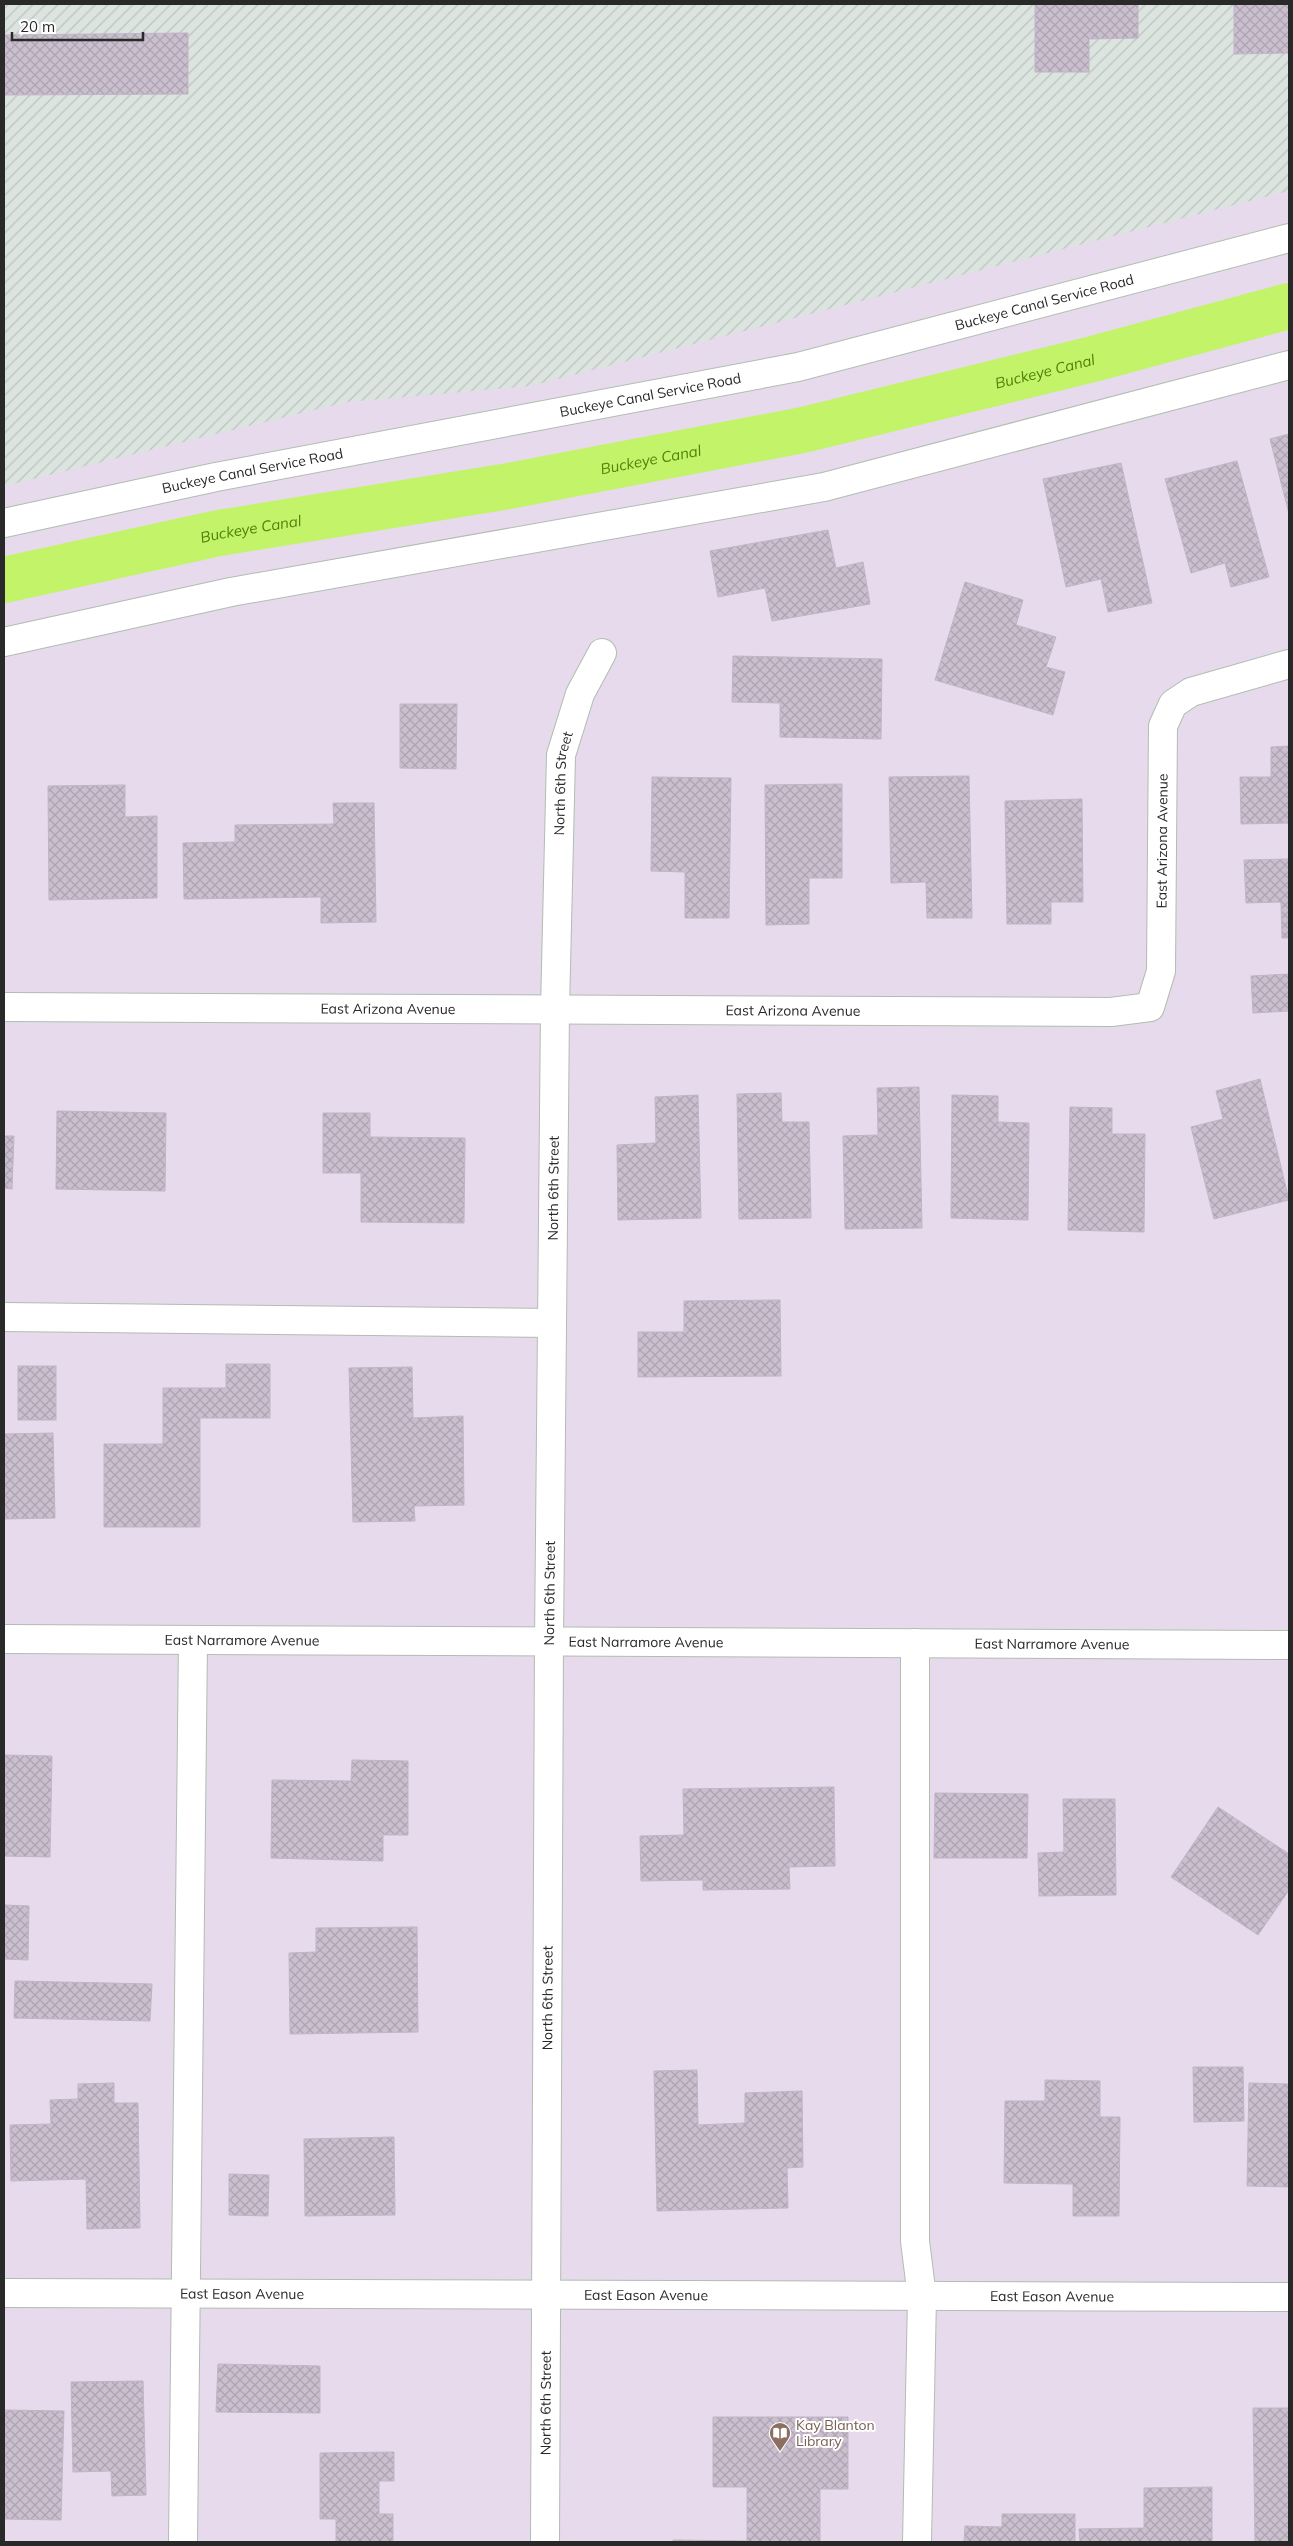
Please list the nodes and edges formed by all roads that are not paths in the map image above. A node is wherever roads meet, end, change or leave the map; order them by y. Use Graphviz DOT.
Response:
graph roads {
  1 [pos="1289,238"];
  2 [pos="1289,365"];
  3 [pos="4,523"];
  4 [pos="4,642"];
  5 [pos="602,653"];
  6 [pos="1289,664"];
  7 [pos="4,1007"];
  8 [pos="555,1009"];
  9 [pos="4,1317"];
  10 [pos="552,1322"];
  11 [pos="4,1639"];
  12 [pos="193,1640"];
  13 [pos="549,1641"];
  14 [pos="915,1643"];
  15 [pos="1289,1645"];
  16 [pos="4,2293"];
  17 [pos="186,2294"];
  18 [pos="545,2294"];
  19 [pos="922,2297"];
  20 [pos="1289,2297"];
  21 [pos="184,2542"];
  22 [pos="545,2542"];
  23 [pos="917,2542"];
  1 -- 3 [label="street, Buckeye Canal Service Road"];
  2 -- 4 [label="street"];
  5 -- 8 [label="street, North 6th Street"];
  6 -- 8 [label="street, East Arizona Avenue"];
  7 -- 8 [label="street, East Arizona Avenue"];
  8 -- 10 [label="street, North 6th Street"];
  9 -- 10 [label="street"];
  10 -- 13 [label="street, North 6th Street"];
  11 -- 12 [label="street, East Narramore Avenue"];
  12 -- 13 [label="street, East Narramore Avenue"];
  12 -- 17 [label="street"];
  13 -- 14 [label="street, East Narramore Avenue"];
  13 -- 18 [label="street, North 6th Street"];
  14 -- 15 [label="street, East Narramore Avenue"];
  14 -- 19 [label="street"];
  16 -- 17 [label="street, East Eason Avenue"];
  17 -- 18 [label="street, East Eason Avenue"];
  17 -- 21 [label="street"];
  18 -- 19 [label="street, East Eason Avenue"];
  18 -- 22 [label="street, North 6th Street"];
  19 -- 20 [label="street, East Eason Avenue"];
  19 -- 23 [label="street"];
}
